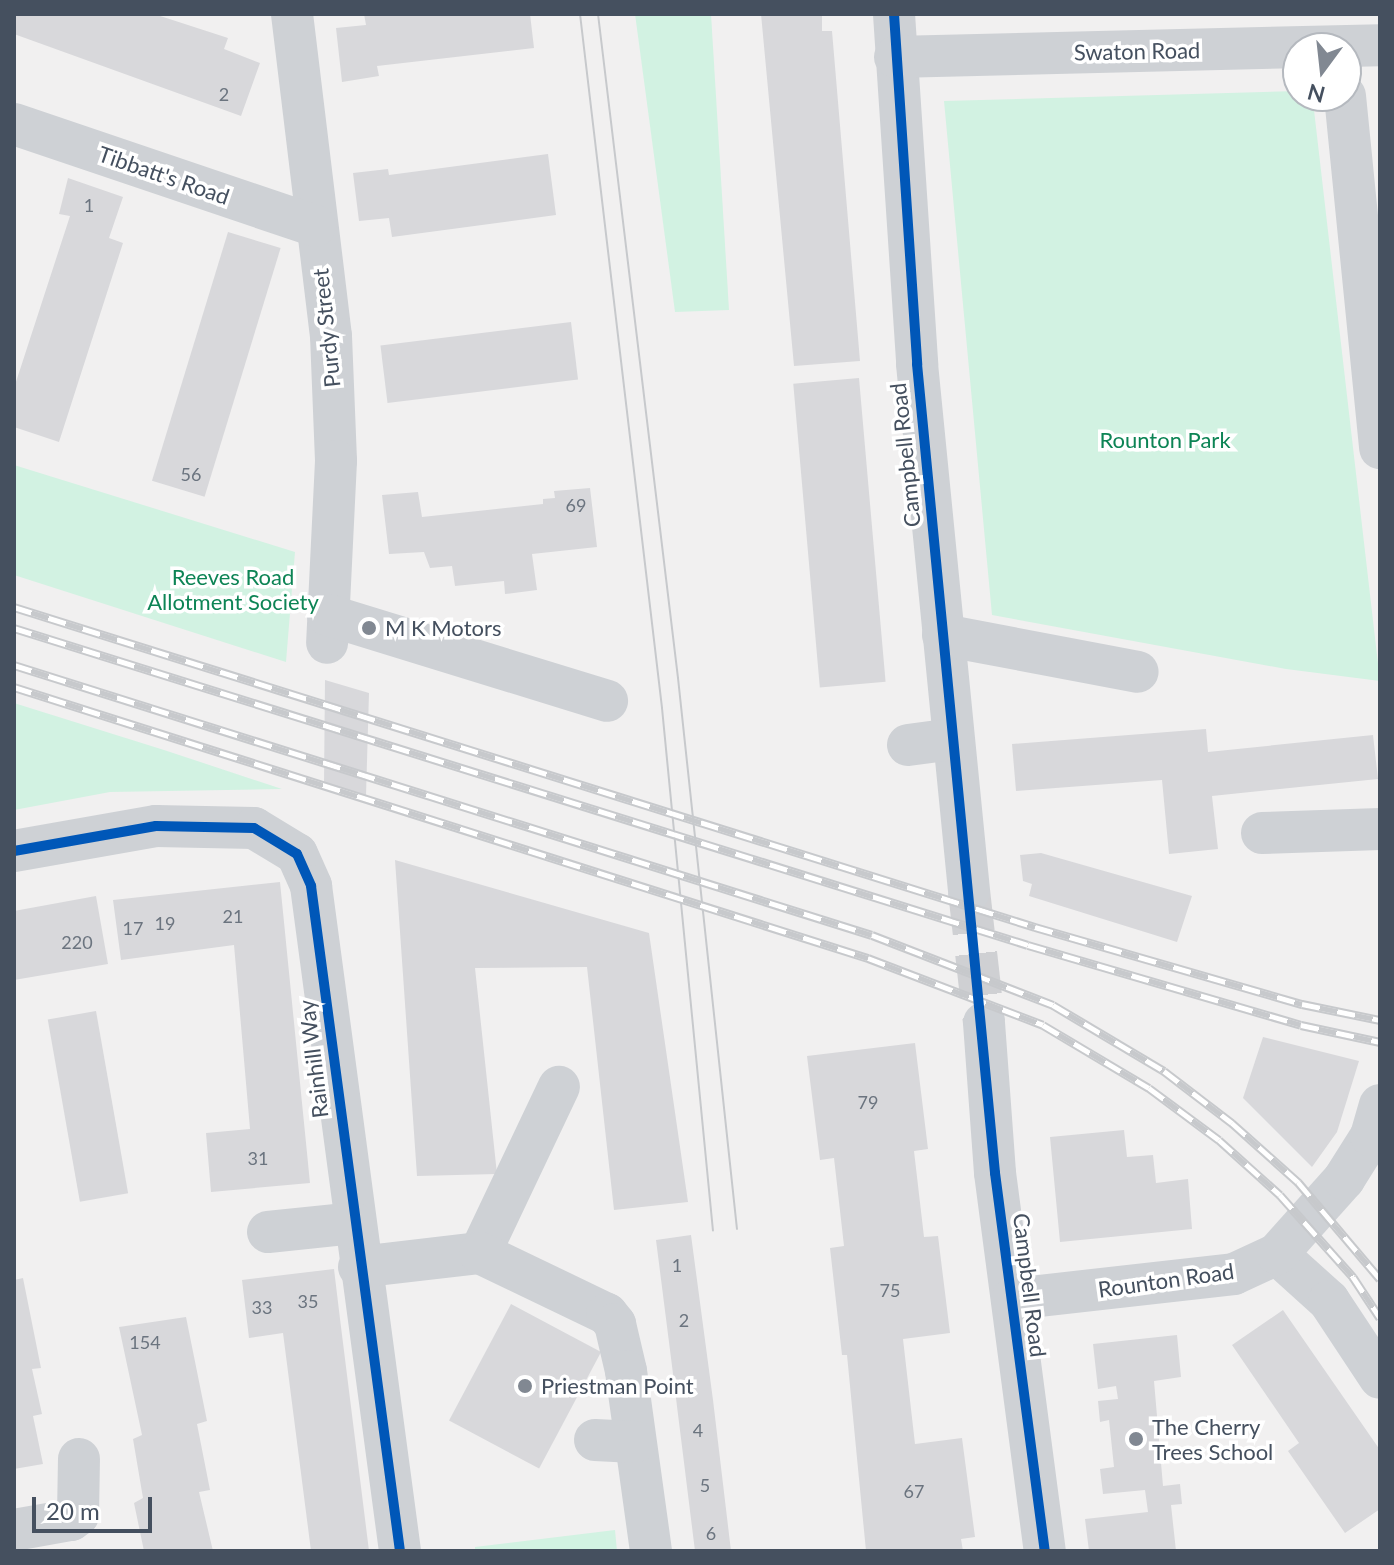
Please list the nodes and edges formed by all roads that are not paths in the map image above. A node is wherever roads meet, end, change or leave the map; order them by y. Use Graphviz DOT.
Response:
graph roads {
  1 [pos="292,14"];
  2 [pos="894,14"];
  3 [pos="1282,41"];
  4 [pos="895,57"];
  5 [pos="1347,112"];
  6 [pos="14,124"];
  7 [pos="315,226"];
  8 [pos="1380,448"];
  9 [pos="943,635"];
  10 [pos="1138,672"];
  11 [pos="607,701"];
  12 [pos="953,739"];
  13 [pos="908,745"];
  14 [pos="1380,829"];
  15 [pos="1262,833"];
  16 [pos="14,851"];
  17 [pos="969,891"];
  18 [pos="984,1023"];
  19 [pos="559,1087"];
  20 [pos="1380,1105"];
  21 [pos="354,1223"];
  22 [pos="268,1232"];
  23 [pos="480,1253"];
  24 [pos="1277,1254"];
  25 [pos="359,1267"];
  26 [pos="1012,1299"];
  27 [pos="1380,1378"];
  28 [pos="79,1459"];
  29 [pos="14,1530"];
  30 [pos="400,1551"];
  31 [pos="651,1551"];
  32 [pos="1045,1551"];
  1 -- 7 [label="street, Purdy Street"];
  2 -- 4 [label="street, Campbell Road"];
  3 -- 4 [label="street, Swaton Road"];
  4 -- 9 [label="street, Campbell Road"];
  5 -- 8 [label="street"];
  6 -- 7 [label="street, Tibbatt's Road"];
  7 -- 11 [label="street, Purdy Street"];
  9 -- 10 [label="street"];
  9 -- 12 [label="street, Campbell Road"];
  12 -- 13 [label="street"];
  12 -- 17 [label="street, Campbell Road"];
  14 -- 15 [label="street"];
  16 -- 21 [label="street, Rainhill Way"];
  18 -- 26 [label="street, Campbell Road"];
  19 -- 23 [label="street"];
  20 -- 24 [label="street, Rounton Road"];
  21 -- 22 [label="street"];
  21 -- 25 [label="street, Rainhill Way"];
  23 -- 25 [label="street"];
  23 -- 31 [label="street"];
  24 -- 26 [label="street, Rounton Road"];
  24 -- 27 [label="street"];
  25 -- 30 [label="street, Rainhill Way"];
  26 -- 32 [label="street, Campbell Road"];
  28 -- 29 [label="street"];
}
